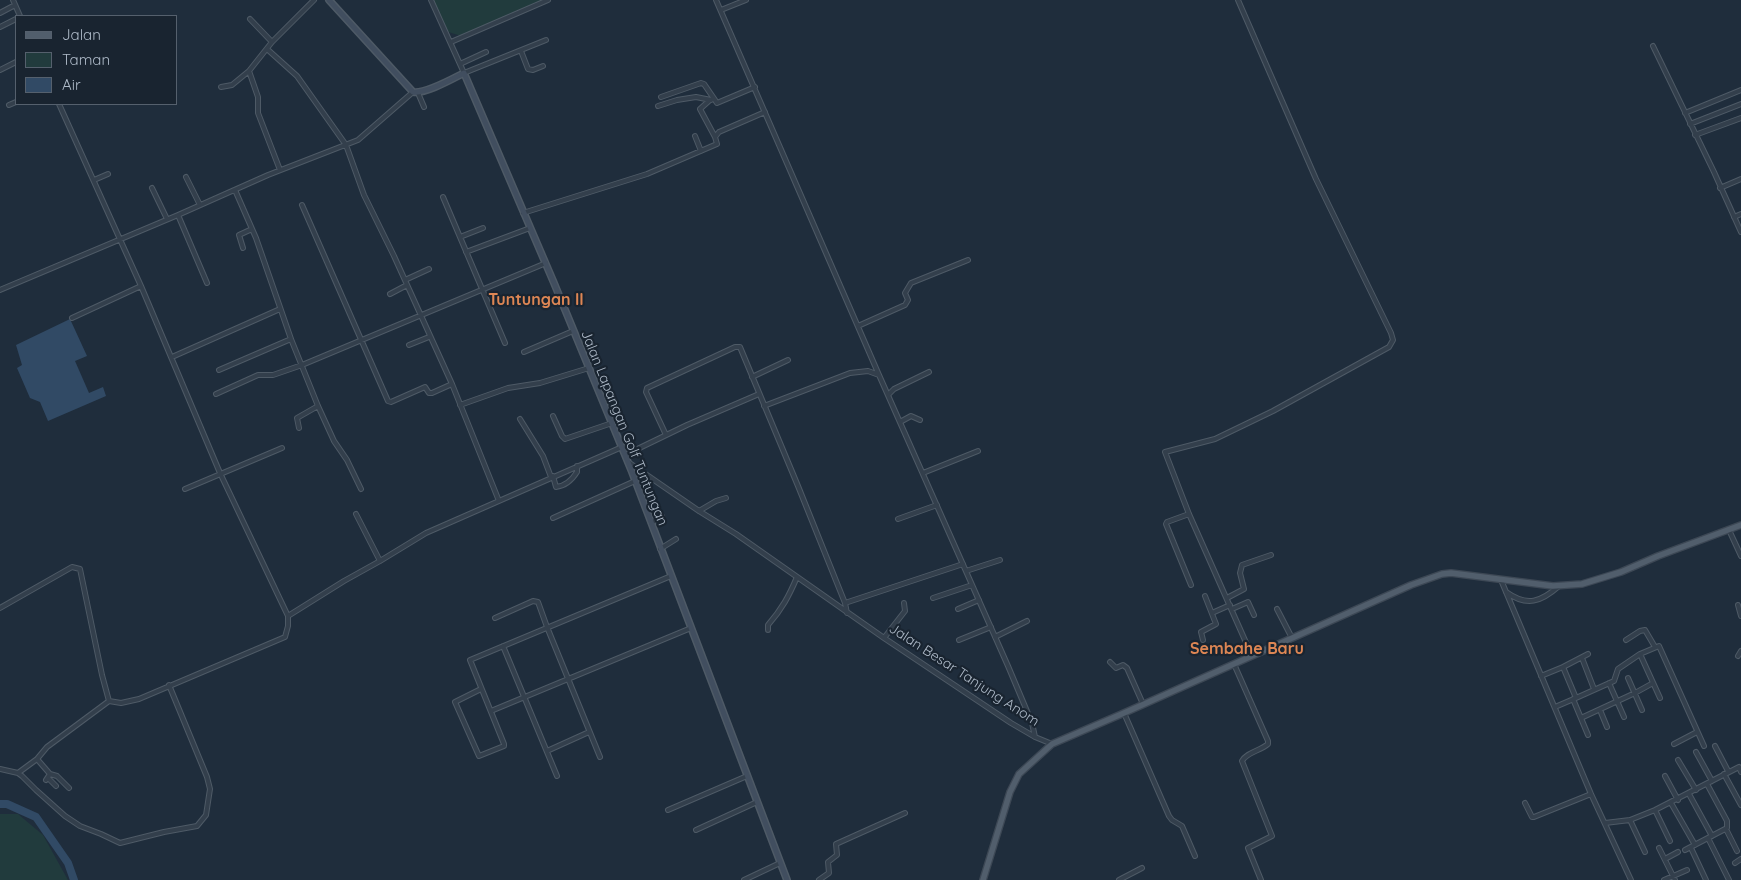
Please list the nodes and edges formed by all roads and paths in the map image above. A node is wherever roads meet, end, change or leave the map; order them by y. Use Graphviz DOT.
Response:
graph roads {
  1 [pos="314,0"];
  2 [pos="329,0"];
  3 [pos="431,0"];
  4 [pos="548,0"];
  5 [pos="716,0"];
  6 [pos="746,0"];
  7 [pos="1238,0"];
  8 [pos="14,2"];
  9 [pos="721,10"];
  10 [pos="0,13"];
  11 [pos="20,15"];
  12 [pos="250,19"];
  13 [pos="15,20"];
  14 [pos="0,27"];
  15 [pos="546,40"];
  16 [pos="272,42"];
  17 [pos="451,42"];
  18 [pos="1653,46"];
  19 [pos="267,49"];
  20 [pos="521,51"];
  21 [pos="486,52"];
  22 [pos="15,62"];
  23 [pos="460,64"];
  24 [pos="543,66"];
  25 [pos="0,70"];
  26 [pos="249,71"];
  27 [pos="464,73"];
  28 [pos="755,86"];
  29 [pos="221,87"];
  30 [pos="1741,90"];
  31 [pos="415,92"];
  32 [pos="661,97"];
  33 [pos="712,100"];
  34 [pos="15,103"];
  35 [pos="1741,104"];
  36 [pos="59,105"];
  37 [pos="9,106"];
  38 [pos="658,106"];
  39 [pos="424,107"];
  40 [pos="765,112"];
  41 [pos="1684,113"];
  42 [pos="1715,115"];
  43 [pos="1741,118"];
  44 [pos="1690,124"];
  45 [pos="1718,126"];
  46 [pos="1695,135"];
  47 [pos="695,136"];
  48 [pos="715,137"];
  49 [pos="346,145"];
  50 [pos="701,151"];
  51 [pos="280,170"];
  52 [pos="108,174"];
  53 [pos="186,176"];
  54 [pos="1741,179"];
  55 [pos="94,180"];
  56 [pos="152,188"];
  57 [pos="1720,188"];
  58 [pos="235,190"];
  59 [pos="443,197"];
  60 [pos="200,205"];
  61 [pos="302,205"];
  62 [pos="524,213"];
  63 [pos="1741,214"];
  64 [pos="178,215"];
  65 [pos="1734,217"];
  66 [pos="167,220"];
  67 [pos="483,228"];
  68 [pos="530,228"];
  69 [pos="252,229"];
  70 [pos="1741,232"];
  71 [pos="460,237"];
  72 [pos="120,239"];
  73 [pos="243,248"];
  74 [pos="466,252"];
  75 [pos="968,260"];
  76 [pos="546,262"];
  77 [pos="429,269"];
  78 [pos="405,280"];
  79 [pos="207,283"];
  80 [pos="408,285"];
  81 [pos="141,286"];
  82 [pos="0,290"];
  83 [pos="482,290"];
  84 [pos="390,294"];
  85 [pos="280,310"];
  86 [pos="420,314"];
  87 [pos="72,318"];
  88 [pos="858,326"];
  89 [pos="573,331"];
  90 [pos="429,337"];
  91 [pos="291,339"];
  92 [pos="361,339"];
  93 [pos="505,343"];
  94 [pos="409,345"];
  95 [pos="524,352"];
  96 [pos="172,357"];
  97 [pos="788,360"];
  98 [pos="302,365"];
  99 [pos="589,368"];
  100 [pos="219,370"];
  101 [pos="929,372"];
  102 [pos="879,375"];
  103 [pos="752,377"];
  104 [pos="452,384"];
  105 [pos="216,394"];
  106 [pos="759,394"];
  107 [pos="888,395"];
  108 [pos="460,404"];
  109 [pos="318,406"];
  110 [pos="764,406"];
  111 [pos="553,416"];
  112 [pos="520,419"];
  113 [pos="920,420"];
  114 [pos="900,422"];
  115 [pos="612,423"];
  116 [pos="300,428"];
  117 [pos="666,435"];
  118 [pos="622,447"];
  119 [pos="282,448"];
  120 [pos="978,451"];
  121 [pos="625,455"];
  122 [pos="628,462"];
  123 [pos="577,466"];
  124 [pos="220,473"];
  125 [pos="923,473"];
  126 [pos="552,477"];
  127 [pos="635,481"];
  128 [pos="185,489"];
  129 [pos="361,489"];
  130 [pos="726,498"];
  131 [pos="499,501"];
  132 [pos="937,505"];
  133 [pos="699,511"];
  134 [pos="356,514"];
  135 [pos="1189,514"];
  136 [pos="662,516"];
  137 [pos="553,518"];
  138 [pos="898,519"];
  139 [pos="650,523"];
  140 [pos="1741,525"];
  141 [pos="1729,530"];
  142 [pos="676,539"];
  143 [pos="660,549"];
  144 [pos="1272,555"];
  145 [pos="1741,556"];
  146 [pos="1000,560"];
  147 [pos="380,561"];
  148 [pos="963,564"];
  149 [pos="966,571"];
  150 [pos="671,576"];
  151 [pos="797,577"];
  152 [pos="1501,580"];
  153 [pos="972,585"];
  154 [pos="1191,585"];
  155 [pos="1559,586"];
  156 [pos="1504,590"];
  157 [pos="1205,596"];
  158 [pos="933,598"];
  159 [pos="1227,598"];
  160 [pos="978,600"];
  161 [pos="845,603"];
  162 [pos="904,603"];
  163 [pos="1738,606"];
  164 [pos="1231,607"];
  165 [pos="0,608"];
  166 [pos="958,609"];
  167 [pos="1277,609"];
  168 [pos="847,613"];
  169 [pos="1212,613"];
  170 [pos="1254,615"];
  171 [pos="288,616"];
  172 [pos="1741,616"];
  173 [pos="495,618"];
  174 [pos="1027,621"];
  175 [pos="547,627"];
  176 [pos="991,627"];
  177 [pos="691,628"];
  178 [pos="768,630"];
  179 [pos="995,637"];
  180 [pos="884,638"];
  181 [pos="1292,638"];
  182 [pos="959,640"];
  183 [pos="1203,640"];
  184 [pos="1626,640"];
  185 [pos="503,646"];
  186 [pos="1655,647"];
  187 [pos="1741,651"];
  188 [pos="1588,654"];
  189 [pos="1640,654"];
  190 [pos="1252,656"];
  191 [pos="1738,656"];
  192 [pos="1582,658"];
  193 [pos="1110,662"];
  194 [pos="1234,664"];
  195 [pos="1563,667"];
  196 [pos="1541,676"];
  197 [pos="569,678"];
  198 [pos="1628,678"];
  199 [pos="1609,683"];
  200 [pos="1653,683"];
  201 [pos="169,686"];
  202 [pos="481,689"];
  203 [pos="1594,689"];
  204 [pos="1635,693"];
  205 [pos="525,696"];
  206 [pos="1660,698"];
  207 [pos="1574,699"];
  208 [pos="109,701"];
  209 [pos="1617,702"];
  210 [pos="1143,704"];
  211 [pos="1555,707"];
  212 [pos="1600,710"];
  213 [pos="1642,710"];
  214 [pos="490,711"];
  215 [pos="1124,713"];
  216 [pos="1624,717"];
  217 [pos="1581,718"];
  218 [pos="1607,727"];
  219 [pos="589,732"];
  220 [pos="1697,732"];
  221 [pos="1588,735"];
  222 [pos="1034,737"];
  223 [pos="1052,744"];
  224 [pos="1674,744"];
  225 [pos="1704,746"];
  226 [pos="1715,746"];
  227 [pos="547,751"];
  228 [pos="1696,752"];
  229 [pos="600,757"];
  230 [pos="37,759"];
  231 [pos="1678,760"];
  232 [pos="0,769"];
  233 [pos="1741,772"];
  234 [pos="18,773"];
  235 [pos="1726,773"];
  236 [pos="557,776"];
  237 [pos="747,776"];
  238 [pos="1665,776"];
  239 [pos="48,777"];
  240 [pos="1712,781"];
  241 [pos="1707,784"];
  242 [pos="56,786"];
  243 [pos="69,788"];
  244 [pos="1696,790"];
  245 [pos="1591,794"];
  246 [pos="1689,794"];
  247 [pos="1678,800"];
  248 [pos="757,802"];
  249 [pos="1524,803"];
  250 [pos="1671,803"];
  251 [pos="1741,805"];
  252 [pos="668,810"];
  253 [pos="1655,810"];
  254 [pos="905,814"];
  255 [pos="1630,820"];
  256 [pos="1604,823"];
  257 [pos="1726,829"];
  258 [pos="696,830"];
  259 [pos="1710,837"];
  260 [pos="1670,841"];
  261 [pos="1693,846"];
  262 [pos="1660,848"];
  263 [pos="1685,850"];
  264 [pos="1737,850"];
  265 [pos="1645,852"];
  266 [pos="1678,852"];
  267 [pos="1194,856"];
  268 [pos="1665,859"];
  269 [pos="1741,859"];
  270 [pos="1735,862"];
  271 [pos="780,863"];
  272 [pos="1142,868"];
  273 [pos="1686,870"];
  274 [pos="1675,878"];
  275 [pos="744,880"];
  276 [pos="787,880"];
  277 [pos="819,880"];
  278 [pos="983,880"];
  279 [pos="1119,880"];
  280 [pos="1261,880"];
  281 [pos="1631,880"];
  282 [pos="1664,880"];
  283 [pos="1706,880"];
  284 [pos="1729,880"];
  1 -- 16 [label="street"];
  2 -- 31 [label="street"];
  3 -- 17 [label="street"];
  4 -- 17 [label="street"];
  5 -- 9 [label="street"];
  6 -- 9 [label="street"];
  7 -- 135 [label="street"];
  8 -- 10 [label="street"];
  8 -- 11 [label="street"];
  9 -- 28 [label="street"];
  12 -- 16 [label="street"];
  13 -- 14 [label="street"];
  15 -- 20 [label="street"];
  16 -- 19 [label="street"];
  17 -- 23 [label="street"];
  18 -- 41 [label="street"];
  19 -- 26 [label="street"];
  19 -- 49 [label="street"];
  20 -- 24 [label="street"];
  20 -- 27 [label="street"];
  21 -- 23 [label="street"];
  22 -- 25 [label="street"];
  23 -- 27 [label="street"];
  26 -- 29 [label="street"];
  26 -- 51 [label="street"];
  27 -- 31 [label="street"];
  27 -- 62 [label="street, Jalan Lapangan Golf Tuntungan"];
  28 -- 33 [label="street"];
  28 -- 40 [label="street"];
  30 -- 41 [label="street"];
  31 -- 39 [label="street"];
  31 -- 49 [label="street"];
  32 -- 33 [label="street"];
  33 -- 38 [label="street"];
  33 -- 48 [label="street"];
  34 -- 37 [label="street"];
  35 -- 42 [label="street"];
  36 -- 55 [label="street"];
  40 -- 48 [label="street"];
  40 -- 88 [label="street"];
  41 -- 44 [label="street"];
  42 -- 44 [label="street"];
  42 -- 45 [label="street"];
  43 -- 45 [label="street"];
  44 -- 46 [label="street"];
  45 -- 46 [label="street"];
  46 -- 57 [label="street"];
  47 -- 50 [label="street"];
  48 -- 50 [label="street"];
  49 -- 51 [label="street"];
  49 -- 78 [label="street"];
  50 -- 62 [label="street"];
  51 -- 58 [label="street"];
  52 -- 55 [label="street"];
  53 -- 60 [label="street"];
  54 -- 57 [label="street"];
  55 -- 72 [label="street"];
  56 -- 66 [label="street"];
  57 -- 65 [label="street"];
  58 -- 60 [label="street"];
  58 -- 69 [label="street"];
  59 -- 71 [label="street"];
  60 -- 64 [label="street"];
  61 -- 92 [label="street"];
  62 -- 68 [label="street, Jalan Lapangan Golf Tuntungan"];
  63 -- 65 [label="street"];
  64 -- 66 [label="street"];
  64 -- 79 [label="street"];
  65 -- 70 [label="street"];
  66 -- 72 [label="street"];
  67 -- 71 [label="street"];
  68 -- 74 [label="street"];
  68 -- 76 [label="street, Jalan Lapangan Golf Tuntungan"];
  69 -- 73 [label="street"];
  69 -- 85 [label="street"];
  71 -- 74 [label="street"];
  72 -- 81 [label="street"];
  72 -- 82 [label="street"];
  74 -- 83 [label="street"];
  75 -- 88 [label="street"];
  76 -- 83 [label="street"];
  76 -- 89 [label="street, Jalan Lapangan Golf Tuntungan"];
  77 -- 78 [label="street"];
  78 -- 80 [label="street"];
  80 -- 84 [label="street"];
  80 -- 86 [label="street"];
  81 -- 87 [label="street"];
  81 -- 96 [label="street"];
  83 -- 86 [label="street"];
  83 -- 93 [label="street"];
  85 -- 91 [label="street"];
  85 -- 96 [label="street"];
  86 -- 90 [label="street"];
  86 -- 92 [label="street"];
  88 -- 102 [label="street"];
  89 -- 95 [label="street"];
  89 -- 99 [label="street, Jalan Lapangan Golf Tuntungan"];
  90 -- 94 [label="street"];
  90 -- 104 [label="street"];
  91 -- 98 [label="street"];
  91 -- 100 [label="street"];
  92 -- 98 [label="street"];
  92 -- 104 [label="street"];
  96 -- 124 [label="street"];
  97 -- 103 [label="street"];
  98 -- 105 [label="street"];
  98 -- 109 [label="street"];
  99 -- 108 [label="street"];
  99 -- 115 [label="street, Jalan Lapangan Golf Tuntungan"];
  101 -- 107 [label="street"];
  102 -- 107 [label="street"];
  102 -- 110 [label="street"];
  103 -- 106 [label="street"];
  103 -- 117 [label="street"];
  104 -- 108 [label="street"];
  106 -- 110 [label="street"];
  106 -- 117 [label="street"];
  107 -- 114 [label="street"];
  108 -- 131 [label="street"];
  109 -- 116 [label="street"];
  109 -- 129 [label="street"];
  110 -- 161 [label="street"];
  111 -- 115 [label="street"];
  112 -- 126 [label="street"];
  113 -- 114 [label="street"];
  114 -- 125 [label="street"];
  115 -- 118 [label="street, Jalan Lapangan Golf Tuntungan"];
  117 -- 121 [label="street"];
  118 -- 121 [label="street, Jalan Lapangan Golf Tuntungan"];
  118 -- 123 [label="street"];
  119 -- 124 [label="street"];
  120 -- 125 [label="street"];
  121 -- 122 [label="street, Jalan Lapangan Golf Tuntungan"];
  122 -- 127 [label="street, Jalan Lapangan Golf Tuntungan"];
  122 -- 133 [label="street, Jalan Besar Tanjung Anom"];
  123 -- 126 [label="street"];
  123 -- 126 [label="street"];
  124 -- 128 [label="street"];
  124 -- 171 [label="street"];
  125 -- 132 [label="street"];
  126 -- 131 [label="street"];
  127 -- 137 [label="street"];
  127 -- 139 [label="street, Jalan Lapangan Golf Tuntungan"];
  130 -- 133 [label="street"];
  131 -- 147 [label="street"];
  132 -- 138 [label="street"];
  132 -- 148 [label="street"];
  133 -- 151 [label="street, Jalan Besar Tanjung Anom"];
  134 -- 147 [label="street"];
  135 -- 154 [label="street"];
  135 -- 159 [label="street"];
  136 -- 139 [label="street"];
  139 -- 143 [label="street, Jalan Lapangan Golf Tuntungan"];
  140 -- 141 [label="main road"];
  141 -- 145 [label="street"];
  141 -- 155 [label="main road"];
  142 -- 143 [label="street"];
  143 -- 150 [label="street, Jalan Lapangan Golf Tuntungan"];
  144 -- 159 [label="street"];
  146 -- 149 [label="street"];
  147 -- 171 [label="street"];
  148 -- 149 [label="street"];
  148 -- 161 [label="street"];
  149 -- 153 [label="street"];
  150 -- 175 [label="street"];
  150 -- 177 [label="street, Jalan Lapangan Golf Tuntungan"];
  151 -- 168 [label="street, Jalan Besar Tanjung Anom"];
  151 -- 178 [label="street"];
  152 -- 155 [label="main road"];
  152 -- 156 [label="street"];
  152 -- 181 [label="main road"];
  153 -- 158 [label="street"];
  153 -- 160 [label="street"];
  155 -- 156 [label="street"];
  156 -- 196 [label="street"];
  157 -- 169 [label="street"];
  159 -- 164 [label="street"];
  160 -- 166 [label="street"];
  160 -- 176 [label="street"];
  161 -- 168 [label="street"];
  162 -- 180 [label="street"];
  163 -- 172 [label="street"];
  164 -- 169 [label="street"];
  164 -- 170 [label="street"];
  164 -- 190 [label="street"];
  165 -- 208 [label="street"];
  167 -- 181 [label="street"];
  168 -- 180 [label="street, Jalan Besar Tanjung Anom"];
  169 -- 183 [label="street"];
  171 -- 201 [label="street"];
  173 -- 175 [label="street"];
  174 -- 179 [label="street"];
  175 -- 185 [label="street"];
  175 -- 197 [label="street"];
  176 -- 179 [label="street"];
  176 -- 182 [label="street"];
  177 -- 197 [label="street"];
  177 -- 237 [label="street, Jalan Lapangan Golf Tuntungan"];
  179 -- 222 [label="street"];
  180 -- 222 [label="street, Jalan Besar Tanjung Anom"];
  181 -- 190 [label="main road"];
  184 -- 186 [label="street"];
  185 -- 202 [label="street"];
  185 -- 205 [label="street"];
  186 -- 189 [label="street"];
  186 -- 220 [label="street"];
  187 -- 191 [label="street"];
  188 -- 192 [label="street"];
  189 -- 199 [label="street"];
  189 -- 200 [label="street"];
  190 -- 194 [label="main road"];
  192 -- 195 [label="street"];
  192 -- 203 [label="street"];
  193 -- 210 [label="street"];
  194 -- 210 [label="main road"];
  194 -- 280 [label="street"];
  195 -- 196 [label="street"];
  195 -- 207 [label="street"];
  196 -- 211 [label="street"];
  197 -- 205 [label="street"];
  197 -- 219 [label="street"];
  198 -- 204 [label="street"];
  199 -- 203 [label="street"];
  199 -- 209 [label="street"];
  200 -- 204 [label="street"];
  200 -- 206 [label="street"];
  201 -- 208 [label="street"];
  201 -- 234 [label="street"];
  202 -- 214 [label="street"];
  202 -- 214 [label="street"];
  203 -- 207 [label="street"];
  204 -- 209 [label="street"];
  204 -- 213 [label="street"];
  205 -- 214 [label="street"];
  205 -- 227 [label="street"];
  207 -- 211 [label="street"];
  207 -- 217 [label="street"];
  208 -- 230 [label="street"];
  209 -- 212 [label="street"];
  209 -- 216 [label="street"];
  210 -- 215 [label="main road"];
  211 -- 245 [label="street"];
  212 -- 217 [label="street"];
  212 -- 218 [label="street"];
  215 -- 223 [label="main road"];
  215 -- 267 [label="street"];
  217 -- 221 [label="street"];
  219 -- 227 [label="street"];
  219 -- 229 [label="street"];
  220 -- 224 [label="street"];
  220 -- 225 [label="street"];
  222 -- 223 [label="street, Jalan Besar Tanjung Anom"];
  223 -- 278 [label="main road"];
  226 -- 235 [label="street"];
  227 -- 236 [label="street"];
  228 -- 240 [label="street"];
  230 -- 234 [label="street"];
  230 -- 239 [label="street"];
  231 -- 244 [label="street"];
  232 -- 234 [label="street"];
  233 -- 235 [label="street"];
  235 -- 240 [label="street"];
  235 -- 251 [label="street"];
  237 -- 248 [label="street, Jalan Lapangan Golf Tuntungan"];
  237 -- 252 [label="street"];
  238 -- 247 [label="street"];
  239 -- 242 [label="street"];
  239 -- 243 [label="street"];
  240 -- 241 [label="street"];
  241 -- 244 [label="street"];
  241 -- 257 [label="street"];
  244 -- 246 [label="street"];
  245 -- 249 [label="street"];
  245 -- 256 [label="street"];
  246 -- 247 [label="street"];
  246 -- 259 [label="street"];
  247 -- 250 [label="street"];
  248 -- 258 [label="street"];
  248 -- 271 [label="street, Jalan Lapangan Golf Tuntungan"];
  250 -- 253 [label="street"];
  250 -- 261 [label="street"];
  253 -- 255 [label="street"];
  253 -- 260 [label="street"];
  254 -- 277 [label="street"];
  255 -- 256 [label="street"];
  255 -- 265 [label="street"];
  256 -- 281 [label="street"];
  257 -- 259 [label="street"];
  257 -- 264 [label="street"];
  259 -- 261 [label="street"];
  259 -- 284 [label="street"];
  261 -- 263 [label="street"];
  261 -- 283 [label="street"];
  262 -- 268 [label="street"];
  266 -- 268 [label="street"];
  268 -- 274 [label="street"];
  269 -- 270 [label="street"];
  271 -- 275 [label="street"];
  271 -- 276 [label="street, Jalan Lapangan Golf Tuntungan"];
  272 -- 279 [label="street"];
  273 -- 274 [label="street"];
  274 -- 282 [label="street"];
}
